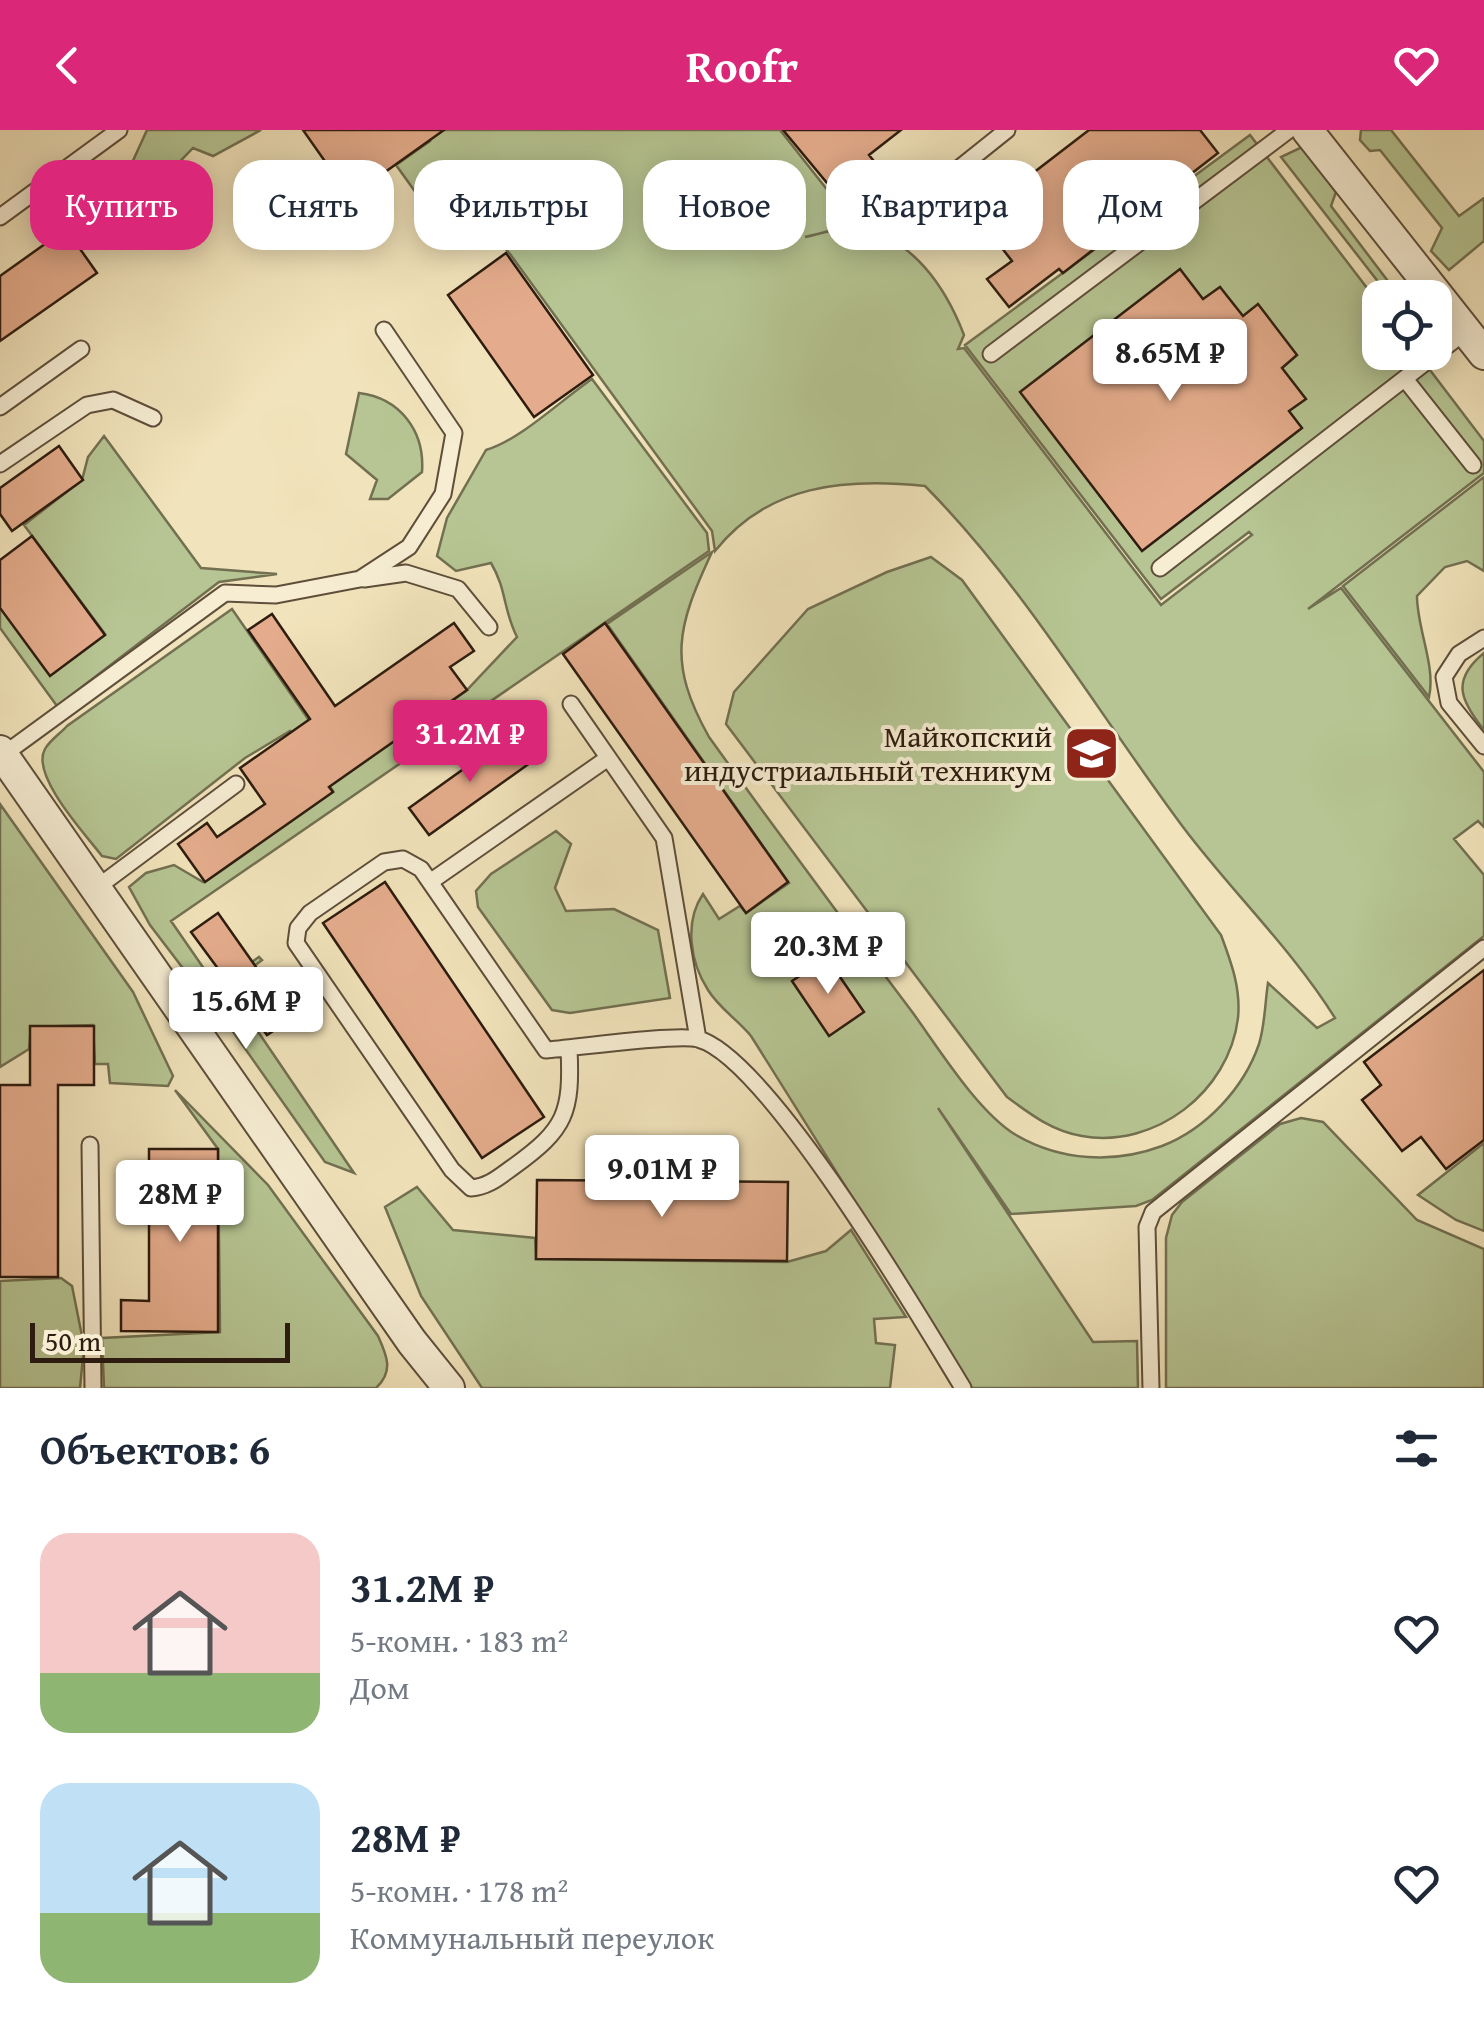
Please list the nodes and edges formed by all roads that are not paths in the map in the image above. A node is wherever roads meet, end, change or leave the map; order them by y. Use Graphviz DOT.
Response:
graph roads {
  1 [pos="119,130"];
  2 [pos="1008,130"];
  3 [pos="1289,130"];
  4 [pos="1320,134"];
  5 [pos="970,160"];
  6 [pos="0,217"];
  7 [pos="384,330"];
  8 [pos="1475,343"];
  9 [pos="81,349"];
  10 [pos="990,354"];
  11 [pos="1406,379"];
  12 [pos="0,407"];
  13 [pos="152,418"];
  14 [pos="0,464"];
  15 [pos="1473,465"];
  16 [pos="1160,568"];
  17 [pos="360,580"];
  18 [pos="489,627"];
  19 [pos="1484,638"];
  20 [pos="571,704"];
  21 [pos="1484,746"];
  22 [pos="2,753"];
  23 [pos="608,758"];
  24 [pos="236,784"];
  25 [pos="430,882"];
  26 [pos="95,889"];
  27 [pos="1484,948"];
  28 [pos="698,1038"];
  29 [pos="568,1048"];
  30 [pos="90,1145"];
  31 [pos="93,1388"];
  32 [pos="446,1388"];
  33 [pos="963,1388"];
  34 [pos="1151,1388"];
  1 -- 6 [label="lane"];
  2 -- 5 [label="lane"];
  3 -- 10 [label="lane"];
  4 -- 8 [label="street"];
  7 -- 17 [label="lane"];
  8 -- 11 [label="lane"];
  9 -- 12 [label="lane"];
  11 -- 15 [label="lane"];
  11 -- 16 [label="lane"];
  13 -- 14 [label="lane"];
  17 -- 18 [label="lane"];
  17 -- 22 [label="lane"];
  19 -- 21 [label="lane"];
  20 -- 23 [label="lane"];
  22 -- 26 [label="street"];
  23 -- 25 [label="lane"];
  23 -- 28 [label="lane"];
  24 -- 26 [label="lane"];
  25 -- 29 [label="lane"];
  25 -- 29 [label="lane"];
  26 -- 32 [label="street"];
  27 -- 34 [label="lane"];
  28 -- 29 [label="lane"];
  28 -- 33 [label="lane"];
  30 -- 31 [label="lane"];
}
